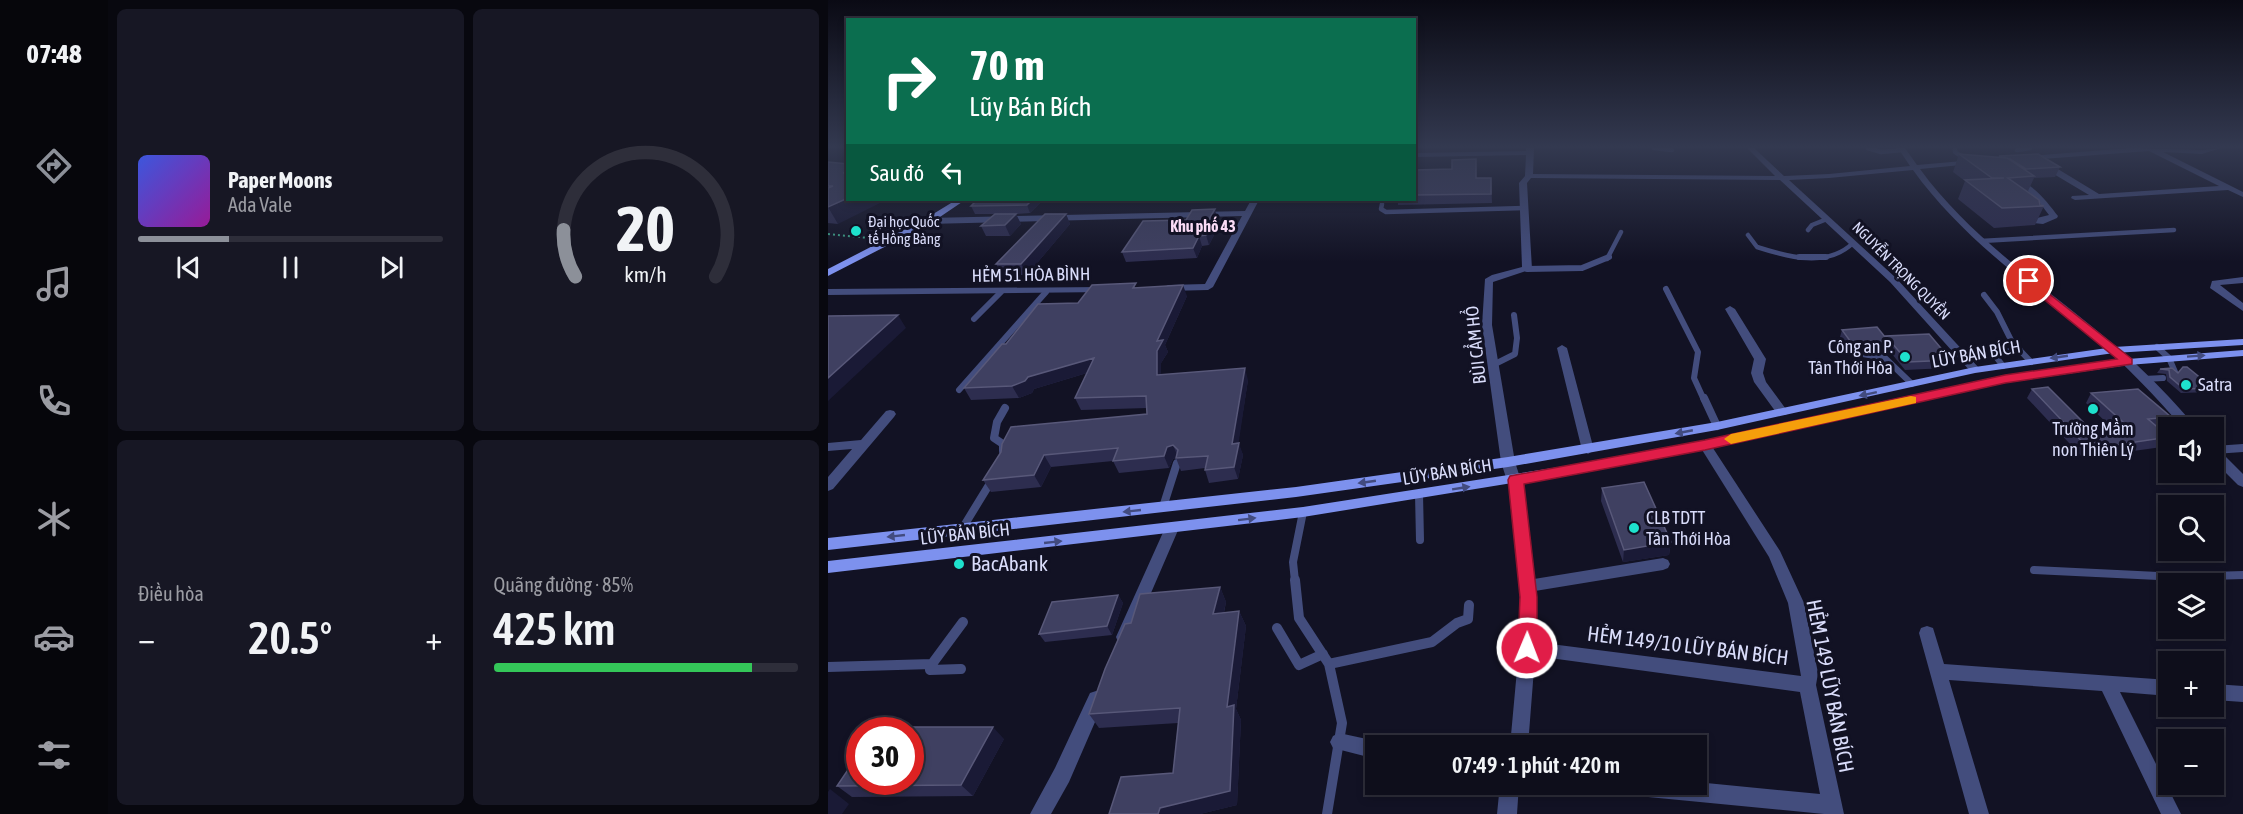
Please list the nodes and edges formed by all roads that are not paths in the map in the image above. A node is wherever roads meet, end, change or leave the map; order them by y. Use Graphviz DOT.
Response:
graph roads {
  1 [pos="1523,186"];
  2 [pos="1790,186"];
  3 [pos="1929,186"];
  4 [pos="2023,186"];
  5 [pos="2081,186"];
  6 [pos="2225,186"];
  7 [pos="2229,188"];
  8 [pos="2243,195"];
  9 [pos="2098,196"];
  10 [pos="2075,198"];
  11 [pos="959,201"];
  12 [pos="1254,201"];
  13 [pos="1382,204"];
  14 [pos="1524,208"];
  15 [pos="1247,213"];
  16 [pos="1827,219"];
  17 [pos="928,221"];
  18 [pos="2036,221"];
  19 [pos="1808,230"];
  20 [pos="2174,230"];
  21 [pos="1621,232"];
  22 [pos="903,234"];
  23 [pos="914,234"];
  24 [pos="1749,235"];
  25 [pos="1981,241"];
  26 [pos="1853,243"];
  27 [pos="1527,269"];
  28 [pos="828,273"];
  29 [pos="2243,280"];
  30 [pos="1162,288"];
  31 [pos="1666,289"];
  32 [pos="1116,290"];
  33 [pos="828,292"];
  34 [pos="1001,292"];
  35 [pos="1046,292"];
  36 [pos="1984,295"];
  37 [pos="1730,309"];
  38 [pos="2243,309"];
  39 [pos="1514,315"];
  40 [pos="974,319"];
  41 [pos="2243,342"];
  42 [pos="2157,347"];
  43 [pos="1562,348"];
  44 [pos="2020,350"];
  45 [pos="2114,350"];
  46 [pos="2243,353"];
  47 [pos="1863,354"];
  48 [pos="2169,358"];
  49 [pos="2031,362"];
  50 [pos="2128,362"];
  51 [pos="1493,365"];
  52 [pos="2003,366"];
  53 [pos="1974,370"];
  54 [pos="2175,372"];
  55 [pos="2163,378"];
  56 [pos="2144,379"];
  57 [pos="1912,384"];
  58 [pos="959,390"];
  59 [pos="1005,408"];
  60 [pos="1782,412"];
  61 [pos="891,414"];
  62 [pos="2180,417"];
  63 [pos="1718,426"];
  64 [pos="864,444"];
  65 [pos="1705,445"];
  66 [pos="828,447"];
  67 [pos="2243,448"];
  68 [pos="1588,450"];
  69 [pos="2224,451"];
  70 [pos="1004,461"];
  71 [pos="1508,462"];
  72 [pos="2224,462"];
  73 [pos="1177,463"];
  74 [pos="998,470"];
  75 [pos="1516,480"];
  76 [pos="2243,482"];
  77 [pos="828,486"];
  78 [pos="1419,494"];
  79 [pos="1163,507"];
  80 [pos="1304,512"];
  81 [pos="1172,528"];
  82 [pos="962,529"];
  83 [pos="1420,540"];
  84 [pos="828,544"];
  85 [pos="1663,564"];
  86 [pos="828,567"];
  87 [pos="2034,570"];
  88 [pos="2243,575"];
  89 [pos="1527,586"];
  90 [pos="1469,605"];
  91 [pos="963,622"];
  92 [pos="1277,628"];
  93 [pos="1927,633"];
  94 [pos="1527,648"];
  95 [pos="1323,654"];
  96 [pos="1115,656"];
  97 [pos="932,664"];
  98 [pos="1329,664"];
  99 [pos="828,667"];
  100 [pos="962,669"];
  101 [pos="1937,671"];
  102 [pos="1105,678"];
  103 [pos="2107,684"];
  104 [pos="1807,685"];
  105 [pos="2158,687"];
  106 [pos="2224,693"];
  107 [pos="2243,694"];
  108 [pos="1520,735"];
  109 [pos="1339,742"];
  110 [pos="1365,748"];
  111 [pos="1707,794"];
  112 [pos="1509,795"];
  113 [pos="1833,809"];
  114 [pos="1040,814"];
  115 [pos="1327,814"];
  116 [pos="1507,814"];
  117 [pos="1979,814"];
  118 [pos="2171,814"];
  1 -- 14 [label="street"];
  2 -- 16 [label="street, NGUYỄN TRỌNG QUYỀN"];
  3 -- 25 [label="street"];
  4 -- 18 [label="street"];
  5 -- 9 [label="street"];
  6 -- 7 [label="street"];
  7 -- 8 [label="street"];
  7 -- 9 [label="street"];
  9 -- 10 [label="street"];
  11 -- 17 [label="main road"];
  12 -- 15 [label="street"];
  13 -- 14 [label="lane"];
  14 -- 27 [label="street"];
  15 -- 17 [label="street"];
  15 -- 30 [label="street"];
  16 -- 19 [label="lane"];
  16 -- 26 [label="street, NGUYỄN TRỌNG QUYỀN"];
  17 -- 22 [label="main road"];
  20 -- 25 [label="lane"];
  21 -- 27 [label="lane"];
  22 -- 23 [label="lane"];
  22 -- 28 [label="main road"];
  24 -- 26 [label="lane"];
  25 -- 45 [label="street"];
  26 -- 53 [label="street, NGUYỄN TRỌNG QUYỀN"];
  27 -- 51 [label="street, BÙI CẨM HỔ"];
  29 -- 38 [label="street"];
  31 -- 63 [label="lane"];
  32 -- 35 [label="street, HẺM 51 HÒA BÌNH"];
  33 -- 34 [label="street, HẺM 51 HÒA BÌNH"];
  34 -- 35 [label="street, HẺM 51 HÒA BÌNH"];
  34 -- 40 [label="lane"];
  35 -- 58 [label="lane"];
  36 -- 44 [label="lane"];
  37 -- 60 [label="street"];
  39 -- 51 [label="lane"];
  41 -- 42 [label="main road, LŨY BÁN BÍCH"];
  42 -- 45 [label="main road, LŨY BÁN BÍCH"];
  42 -- 48 [label="lane"];
  43 -- 68 [label="street"];
  44 -- 49 [label="lane"];
  44 -- 52 [label="lane"];
  45 -- 49 [label="main road, LŨY BÁN BÍCH, one-way"];
  45 -- 50 [label="street"];
  48 -- 46 [label="main road, LŨY BÁN BÍCH, one-way"];
  47 -- 57 [label="lane"];
  48 -- 50 [label="main road, LŨY BÁN BÍCH"];
  48 -- 54 [label="lane"];
  49 -- 52 [label="main road, LŨY BÁN BÍCH"];
  50 -- 56 [label="street"];
  50 -- 65 [label="main road, LŨY BÁN BÍCH"];
  51 -- 71 [label="street, BÙI CẨM HỔ"];
  52 -- 53 [label="main road, LŨY BÁN BÍCH"];
  53 -- 57 [label="main road, LŨY BÁN BÍCH"];
  55 -- 56 [label="lane"];
  56 -- 62 [label="street"];
  57 -- 60 [label="main road, LŨY BÁN BÍCH, one-way"];
  59 -- 70 [label="lane"];
  60 -- 63 [label="main road, LŨY BÁN BÍCH"];
  61 -- 64 [label="street"];
  63 -- 68 [label="main road, LŨY BÁN BÍCH, one-way"];
  64 -- 66 [label="street"];
  64 -- 77 [label="street"];
  65 -- 75 [label="main road, LŨY BÁN BÍCH"];
  65 -- 104 [label="street, HẺM 149 LŨY BÁN BÍCH"];
  67 -- 69 [label="lane"];
  68 -- 71 [label="main road, LŨY BÁN BÍCH"];
  71 -- 75 [label="street, BÙI CẨM HỔ"];
  71 -- 79 [label="main road, LŨY BÁN BÍCH, one-way"];
  72 -- 76 [label="street"];
  73 -- 79 [label="lane"];
  74 -- 82 [label="lane"];
  78 -- 75 [label="main road, LŨY BÁN BÍCH, one-way"];
  75 -- 89 [label="street, BÙI CẨM HỔ"];
  78 -- 80 [label="main road, LŨY BÁN BÍCH"];
  78 -- 83 [label="lane"];
  79 -- 82 [label="main road, LŨY BÁN BÍCH, one-way"];
  81 -- 80 [label="main road, LŨY BÁN BÍCH, one-way"];
  80 -- 95 [label="lane"];
  86 -- 81 [label="main road, LŨY BÁN BÍCH, one-way"];
  81 -- 96 [label="street"];
  82 -- 84 [label="main road, LŨY BÁN BÍCH, one-way"];
  85 -- 89 [label="street"];
  87 -- 88 [label="lane"];
  89 -- 94 [label="street, BÙI CẨM HỔ"];
  90 -- 98 [label="lane"];
  91 -- 97 [label="lane"];
  92 -- 95 [label="lane"];
  93 -- 101 [label="street"];
  94 -- 104 [label="street, HẺM 149/10 LŨY BÁN BÍCH"];
  94 -- 108 [label="street, BÙI CẨM HỔ"];
  95 -- 98 [label="lane"];
  97 -- 99 [label="lane"];
  97 -- 100 [label="lane"];
  98 -- 109 [label="lane"];
  101 -- 103 [label="street"];
  101 -- 117 [label="street"];
  102 -- 114 [label="street"];
  103 -- 105 [label="street"];
  103 -- 118 [label="street"];
  104 -- 113 [label="street, HẺM 149 LŨY BÁN BÍCH"];
  106 -- 107 [label="street"];
  109 -- 110 [label="street"];
  109 -- 115 [label="lane"];
  111 -- 113 [label="street"];
  112 -- 116 [label="street"];
}
